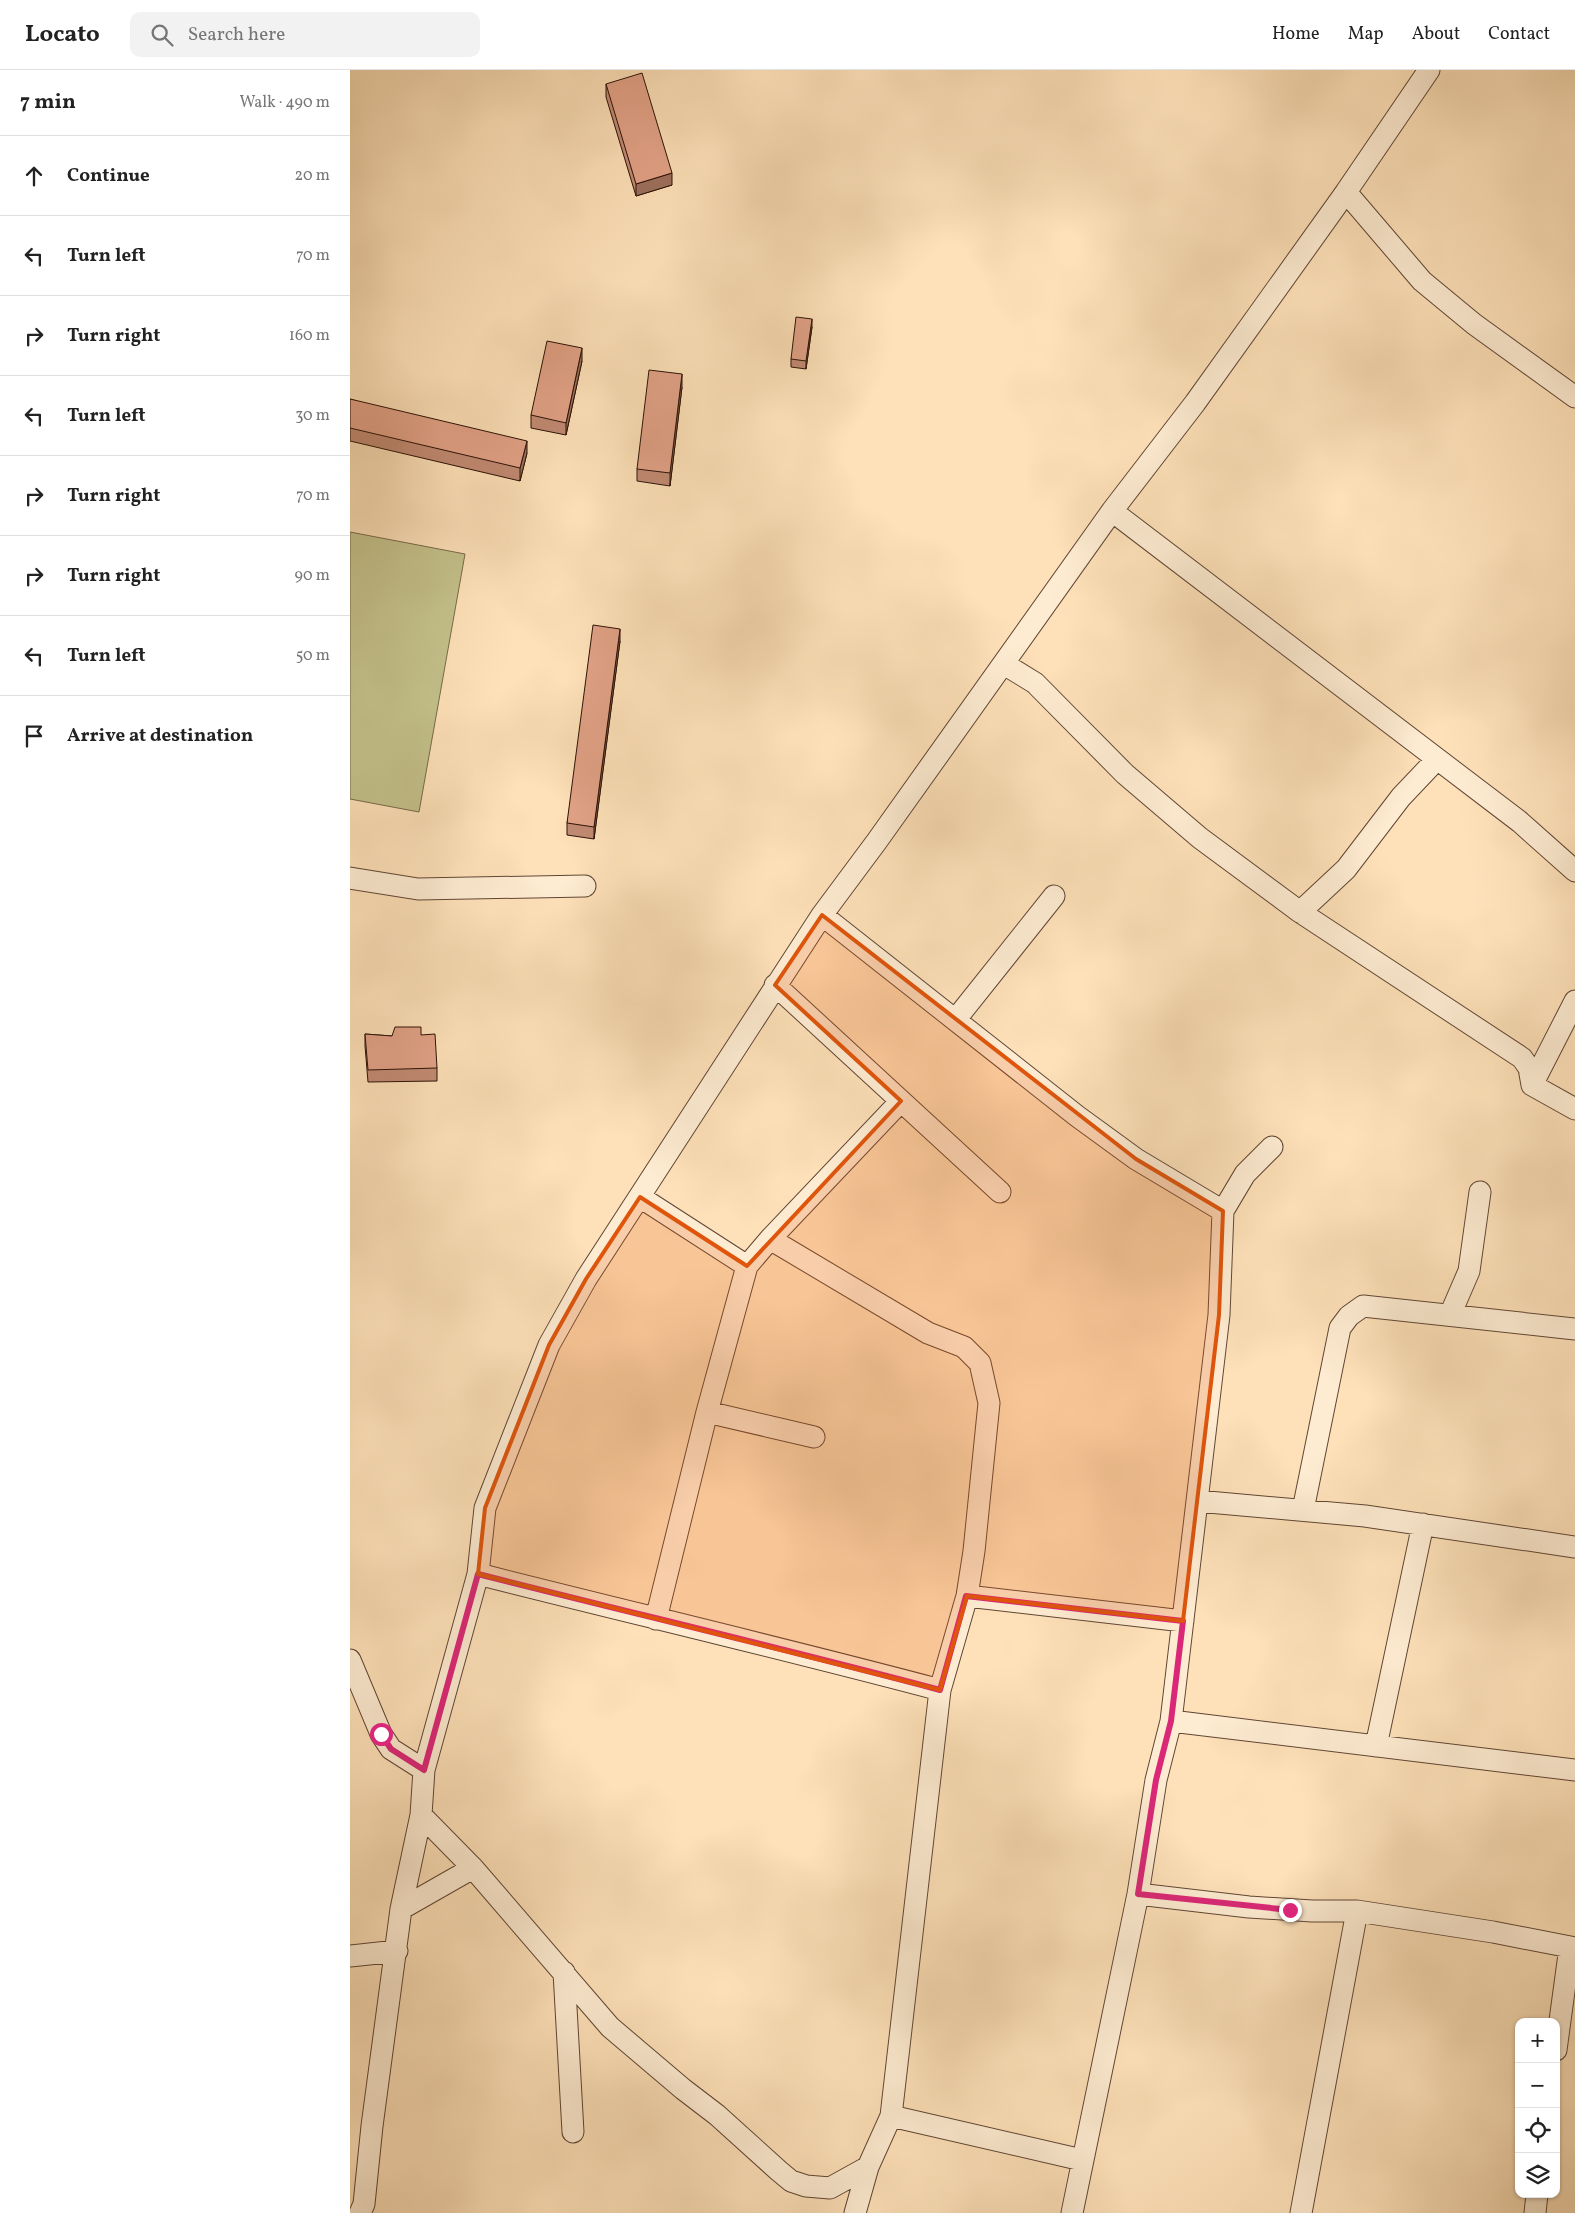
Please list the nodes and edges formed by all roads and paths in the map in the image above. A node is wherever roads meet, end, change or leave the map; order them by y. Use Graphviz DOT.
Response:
graph roads {
  1 [pos="1429,70"];
  2 [pos="1346,192"];
  3 [pos="1575,397"];
  4 [pos="1112,511"];
  5 [pos="1004,664"];
  6 [pos="1437,759"];
  7 [pos="1575,871"];
  8 [pos="350,878"];
  9 [pos="585,886"];
  10 [pos="1054,896"];
  11 [pos="1300,912"];
  12 [pos="822,915"];
  13 [pos="775,985"];
  14 [pos="1575,1001"];
  15 [pos="956,1019"];
  16 [pos="1532,1085"];
  17 [pos="901,1101"];
  18 [pos="1575,1109"];
  19 [pos="1272,1147"];
  20 [pos="1000,1192"];
  21 [pos="1480,1192"];
  22 [pos="640,1197"];
  23 [pos="1223,1211"];
  24 [pos="770,1239"];
  25 [pos="747,1266"];
  26 [pos="1450,1314"];
  27 [pos="1575,1329"];
  28 [pos="707,1412"];
  29 [pos="814,1437"];
  30 [pos="1197,1501"];
  31 [pos="1303,1510"];
  32 [pos="1423,1524"];
  33 [pos="1575,1547"];
  34 [pos="478,1574"];
  35 [pos="966,1596"];
  36 [pos="656,1619"];
  37 [pos="1183,1621"];
  38 [pos="350,1660"];
  39 [pos="940,1690"];
  40 [pos="1171,1721"];
  41 [pos="1376,1746"];
  42 [pos="424,1770"];
  43 [pos="1575,1770"];
  44 [pos="421,1815"];
  45 [pos="473,1868"];
  46 [pos="1138,1894"];
  47 [pos="401,1909"];
  48 [pos="1357,1911"];
  49 [pos="1572,1947"];
  50 [pos="397,1951"];
  51 [pos="350,1956"];
  52 [pos="564,1972"];
  53 [pos="1560,2024"];
  54 [pos="891,2116"];
  55 [pos="573,2132"];
  56 [pos="1082,2160"];
  57 [pos="868,2168"];
  58 [pos="1536,2198"];
  59 [pos="368,2210"];
  60 [pos="855,2213"];
  61 [pos="1072,2213"];
  62 [pos="1301,2213"];
  63 [pos="1534,2213"];
  1 -- 2 [label="street"];
  2 -- 3 [label="street"];
  2 -- 4 [label="street"];
  4 -- 5 [label="street"];
  4 -- 6 [label="street"];
  5 -- 11 [label="street"];
  5 -- 12 [label="street"];
  6 -- 7 [label="street"];
  6 -- 11 [label="street"];
  8 -- 9 [label="street"];
  10 -- 15 [label="street"];
  11 -- 16 [label="street"];
  12 -- 13 [label="street"];
  12 -- 15 [label="street"];
  13 -- 17 [label="street"];
  13 -- 22 [label="street"];
  14 -- 16 [label="street"];
  15 -- 23 [label="street"];
  16 -- 18 [label="street"];
  17 -- 20 [label="street"];
  17 -- 24 [label="street"];
  19 -- 23 [label="street"];
  21 -- 26 [label="street"];
  22 -- 25 [label="street"];
  22 -- 34 [label="street"];
  23 -- 30 [label="street"];
  24 -- 25 [label="street"];
  24 -- 35 [label="street"];
  25 -- 28 [label="street"];
  26 -- 27 [label="street"];
  26 -- 31 [label="street"];
  28 -- 29 [label="street"];
  28 -- 36 [label="street"];
  30 -- 31 [label="street"];
  30 -- 37 [label="street"];
  31 -- 32 [label="street"];
  32 -- 33 [label="street"];
  32 -- 41 [label="street"];
  34 -- 36 [label="street"];
  34 -- 42 [label="street"];
  35 -- 37 [label="street"];
  35 -- 39 [label="street"];
  36 -- 39 [label="street"];
  37 -- 40 [label="street"];
  38 -- 42 [label="street"];
  39 -- 54 [label="street"];
  40 -- 41 [label="street"];
  40 -- 46 [label="street"];
  41 -- 43 [label="street"];
  42 -- 44 [label="street"];
  44 -- 45 [label="street"];
  44 -- 47 [label="street"];
  45 -- 47 [label="street"];
  45 -- 52 [label="street"];
  46 -- 48 [label="street"];
  46 -- 56 [label="street"];
  47 -- 50 [label="street"];
  48 -- 49 [label="street"];
  48 -- 62 [label="street"];
  49 -- 53 [label="street"];
  50 -- 51 [label="street"];
  50 -- 59 [label="street"];
  52 -- 55 [label="street"];
  52 -- 57 [label="street"];
  54 -- 56 [label="street"];
  54 -- 57 [label="street"];
  56 -- 61 [label="street"];
  57 -- 60 [label="street"];
  58 -- 63 [label="street"];
}
